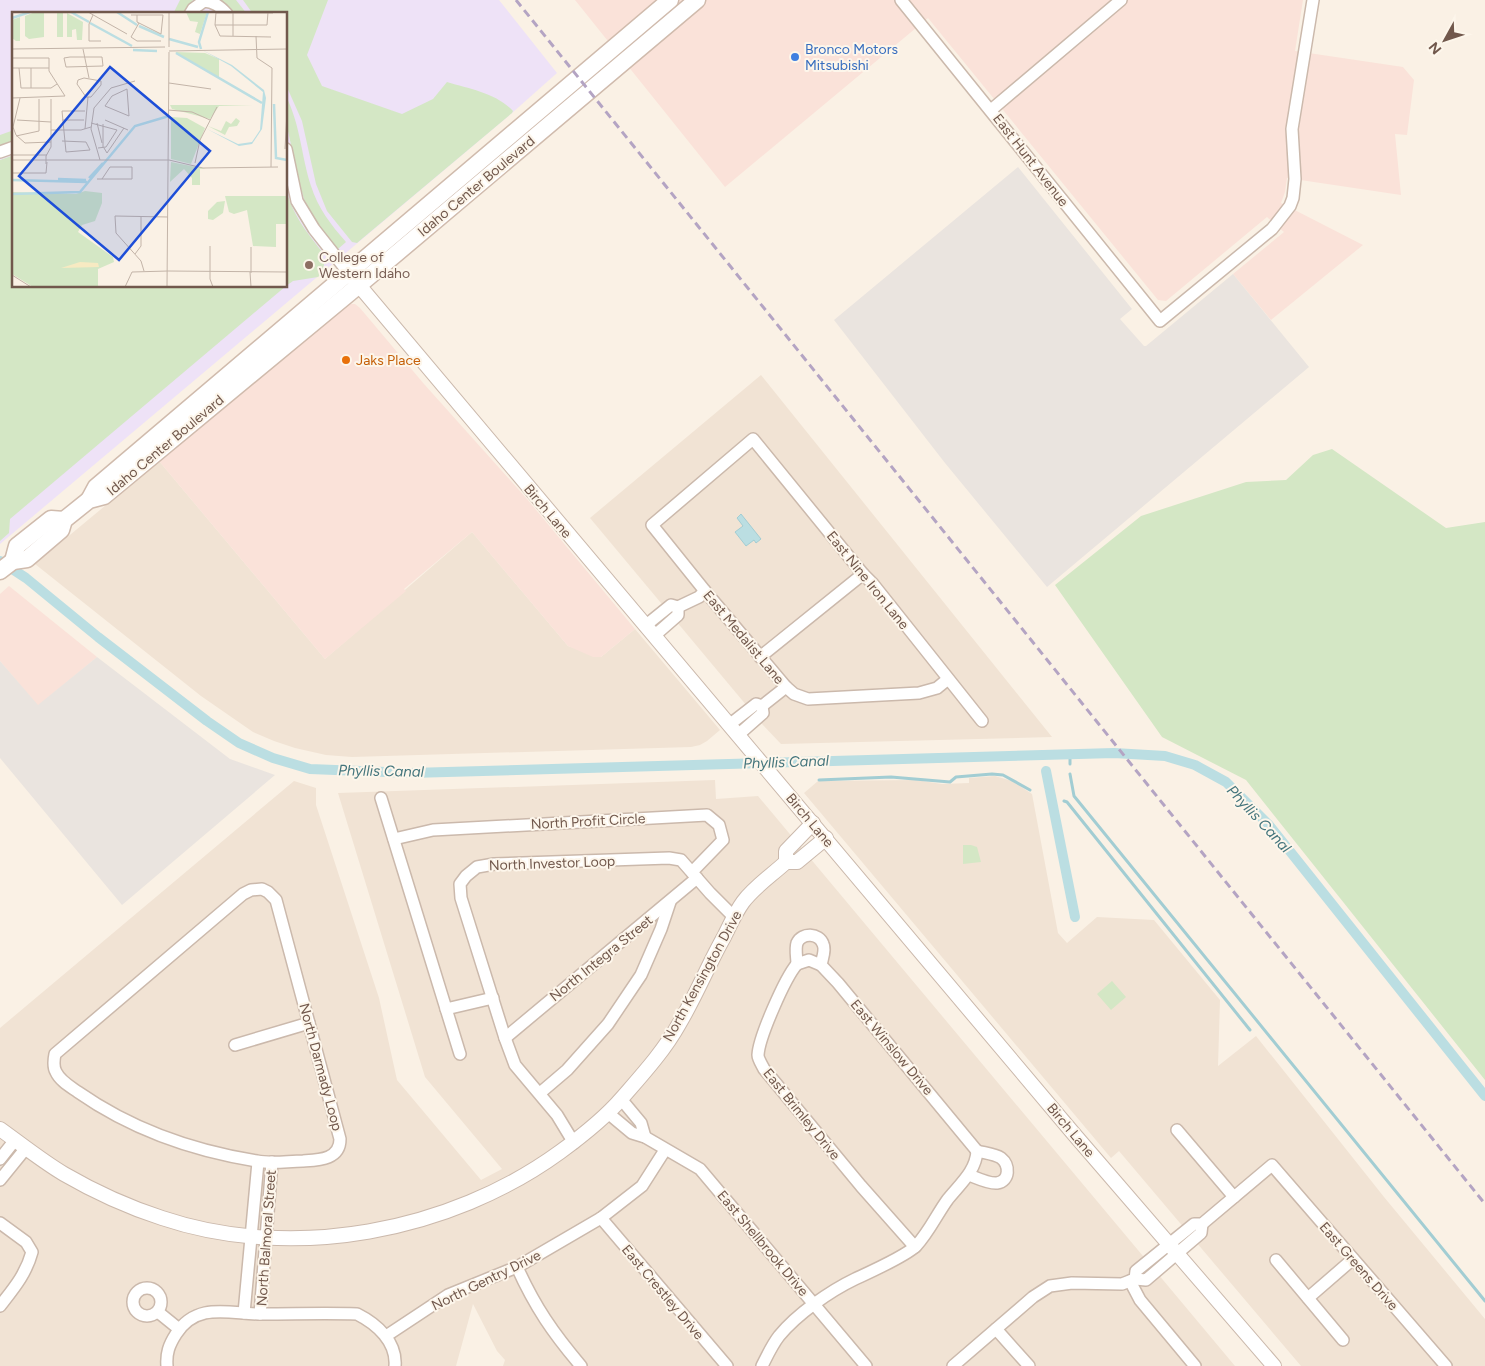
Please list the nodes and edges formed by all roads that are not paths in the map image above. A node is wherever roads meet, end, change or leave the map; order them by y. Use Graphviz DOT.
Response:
graph roads {
  1 [pos="204,0"];
  2 [pos="670,0"];
  3 [pos="697,0"];
  4 [pos="901,0"];
  5 [pos="1121,0"];
  6 [pos="1313,0"];
  7 [pos="192,12"];
  8 [pos="225,12"];
  9 [pos="991,110"];
  10 [pos="12,148"];
  11 [pos="0,152"];
  12 [pos="288,159"];
  13 [pos="348,272"];
  14 [pos="359,285"];
  15 [pos="753,439"];
  16 [pos="90,500"];
  17 [pos="0,571"];
  18 [pos="863,574"];
  19 [pos="705,591"];
  20 [pos="650,631"];
  21 [pos="760,657"];
  22 [pos="948,679"];
  23 [pos="786,687"];
  24 [pos="982,721"];
  25 [pos="734,730"];
  26 [pos="381,798"];
  27 [pos="813,823"];
  28 [pos="826,838"];
  29 [pos="394,839"];
  30 [pos="786,862"];
  31 [pos="694,875"];
  32 [pos="670,902"];
  33 [pos="734,917"];
  34 [pos="797,964"];
  35 [pos="821,965"];
  36 [pos="493,998"];
  37 [pos="446,1009"];
  38 [pos="309,1023"];
  39 [pos="504,1038"];
  40 [pos="235,1045"];
  41 [pos="460,1054"];
  42 [pos="540,1093"];
  43 [pos="621,1099"];
  44 [pos="608,1113"];
  45 [pos="0,1129"];
  46 [pos="1177,1130"];
  47 [pos="645,1137"];
  48 [pos="574,1143"];
  49 [pos="21,1144"];
  50 [pos="665,1150"];
  51 [pos="977,1151"];
  52 [pos="0,1159"];
  53 [pos="258,1162"];
  54 [pos="272,1162"];
  55 [pos="969,1175"];
  56 [pos="0,1180"];
  57 [pos="1234,1197"];
  58 [pos="601,1218"];
  59 [pos="0,1223"];
  60 [pos="258,1237"];
  61 [pos="915,1247"];
  62 [pos="1174,1248"];
  63 [pos="1353,1259"];
  64 [pos="1276,1260"];
  65 [pos="517,1267"];
  66 [pos="1133,1280"];
  67 [pos="1308,1298"];
  68 [pos="816,1304"];
  69 [pos="0,1306"];
  70 [pos="158,1312"];
  71 [pos="244,1313"];
  72 [pos="260,1314"];
  73 [pos="996,1328"];
  74 [pos="179,1329"];
  75 [pos="386,1336"];
  76 [pos="1344,1340"];
  77 [pos="1444,1365"];
  78 [pos="167,1366"];
  79 [pos="395,1366"];
  80 [pos="581,1366"];
  81 [pos="727,1366"];
  82 [pos="762,1366"];
  83 [pos="866,1366"];
  84 [pos="953,1366"];
  85 [pos="1029,1366"];
  86 [pos="1195,1366"];
  87 [pos="1274,1366"];
  1 -- 7 [label="street"];
  1 -- 8 [label="street"];
  2 -- 13 [label="main road, Idaho Center Boulevard"];
  3 -- 14 [label="main road, Idaho Center Boulevard"];
  4 -- 9 [label="street, East Hunt Avenue"];
  5 -- 9 [label="street"];
  6 -- 9 [label="street, East Hunt Avenue"];
  10 -- 11 [label="street"];
  12 -- 13 [label="street"];
  13 -- 14 [label="street, Birch Lane"];
  13 -- 16 [label="main road, Idaho Center Boulevard"];
  14 -- 16 [label="main road, Idaho Center Boulevard"];
  14 -- 20 [label="street, Birch Lane"];
  15 -- 18 [label="street, East Nine Iron Lane"];
  15 -- 19 [label="street, East Medalist Lane"];
  16 -- 17 [label="main road, Idaho Center Boulevard"];
  18 -- 21 [label="street"];
  18 -- 22 [label="street, East Nine Iron Lane"];
  19 -- 20 [label="street"];
  19 -- 21 [label="street, East Medalist Lane"];
  20 -- 25 [label="street, Birch Lane"];
  21 -- 23 [label="street, East Medalist Lane"];
  22 -- 23 [label="street, East Medalist Lane"];
  22 -- 24 [label="street, East Nine Iron Lane"];
  23 -- 25 [label="street"];
  25 -- 27 [label="street, Birch Lane"];
  26 -- 29 [label="street"];
  27 -- 28 [label="street, Birch Lane"];
  27 -- 30 [label="street, North Kensington Drive"];
  28 -- 30 [label="street, North Kensington Drive"];
  28 -- 62 [label="street, Birch Lane"];
  29 -- 31 [label="street, North Profit Circle"];
  29 -- 37 [label="street"];
  30 -- 33 [label="street, North Kensington Drive"];
  31 -- 32 [label="street, North Integra Street"];
  31 -- 33 [label="street, North Investor Loop"];
  31 -- 36 [label="street, North Investor Loop"];
  32 -- 39 [label="street, North Integra Street"];
  32 -- 42 [label="street"];
  33 -- 43 [label="street, North Kensington Drive"];
  34 -- 35 [label="street"];
  34 -- 35 [label="street"];
  34 -- 61 [label="street, East Brimley Drive"];
  35 -- 51 [label="street, East Winslow Drive"];
  36 -- 37 [label="street"];
  36 -- 39 [label="street, North Investor Loop"];
  37 -- 41 [label="street"];
  38 -- 40 [label="street"];
  38 -- 53 [label="street, North Darmady Loop"];
  38 -- 54 [label="street, North Darmady Loop"];
  39 -- 42 [label="street, North Investor Loop"];
  42 -- 48 [label="street, North Investor Loop"];
  43 -- 44 [label="street, North Kensington Drive"];
  43 -- 47 [label="street"];
  44 -- 47 [label="street, East Shellbrook Drive"];
  44 -- 48 [label="street, North Kensington Drive"];
  45 -- 49 [label="street, North Kensington Drive"];
  46 -- 57 [label="street"];
  47 -- 50 [label="street, East Shellbrook Drive"];
  48 -- 60 [label="street, North Kensington Drive"];
  49 -- 52 [label="street"];
  49 -- 56 [label="street"];
  49 -- 60 [label="street, North Kensington Drive"];
  50 -- 58 [label="street, North Gentry Drive"];
  50 -- 68 [label="street, East Shellbrook Drive"];
  51 -- 55 [label="street"];
  51 -- 55 [label="street"];
  53 -- 54 [label="street, North Darmady Loop"];
  53 -- 60 [label="street, North Balmoral Street"];
  54 -- 60 [label="street, North Balmoral Street"];
  55 -- 61 [label="street"];
  57 -- 62 [label="street"];
  57 -- 63 [label="street, East Greens Drive"];
  58 -- 65 [label="street, North Gentry Drive"];
  58 -- 81 [label="street, East Crestley Drive"];
  59 -- 69 [label="street"];
  60 -- 71 [label="street, North Balmoral Street"];
  60 -- 72 [label="street, North Balmoral Street"];
  61 -- 68 [label="street"];
  62 -- 66 [label="street"];
  62 -- 87 [label="street, Birch Lane"];
  63 -- 67 [label="street"];
  63 -- 77 [label="street, East Greens Drive"];
  64 -- 67 [label="street"];
  65 -- 75 [label="street, North Gentry Drive"];
  65 -- 80 [label="street"];
  66 -- 73 [label="street"];
  66 -- 86 [label="street"];
  67 -- 76 [label="street"];
  68 -- 82 [label="street"];
  68 -- 83 [label="street, East Shellbrook Drive"];
  70 -- 74 [label="street"];
  71 -- 72 [label="street"];
  71 -- 74 [label="street"];
  72 -- 75 [label="street"];
  73 -- 84 [label="street"];
  73 -- 85 [label="street"];
  74 -- 78 [label="street"];
  75 -- 79 [label="street"];
}
